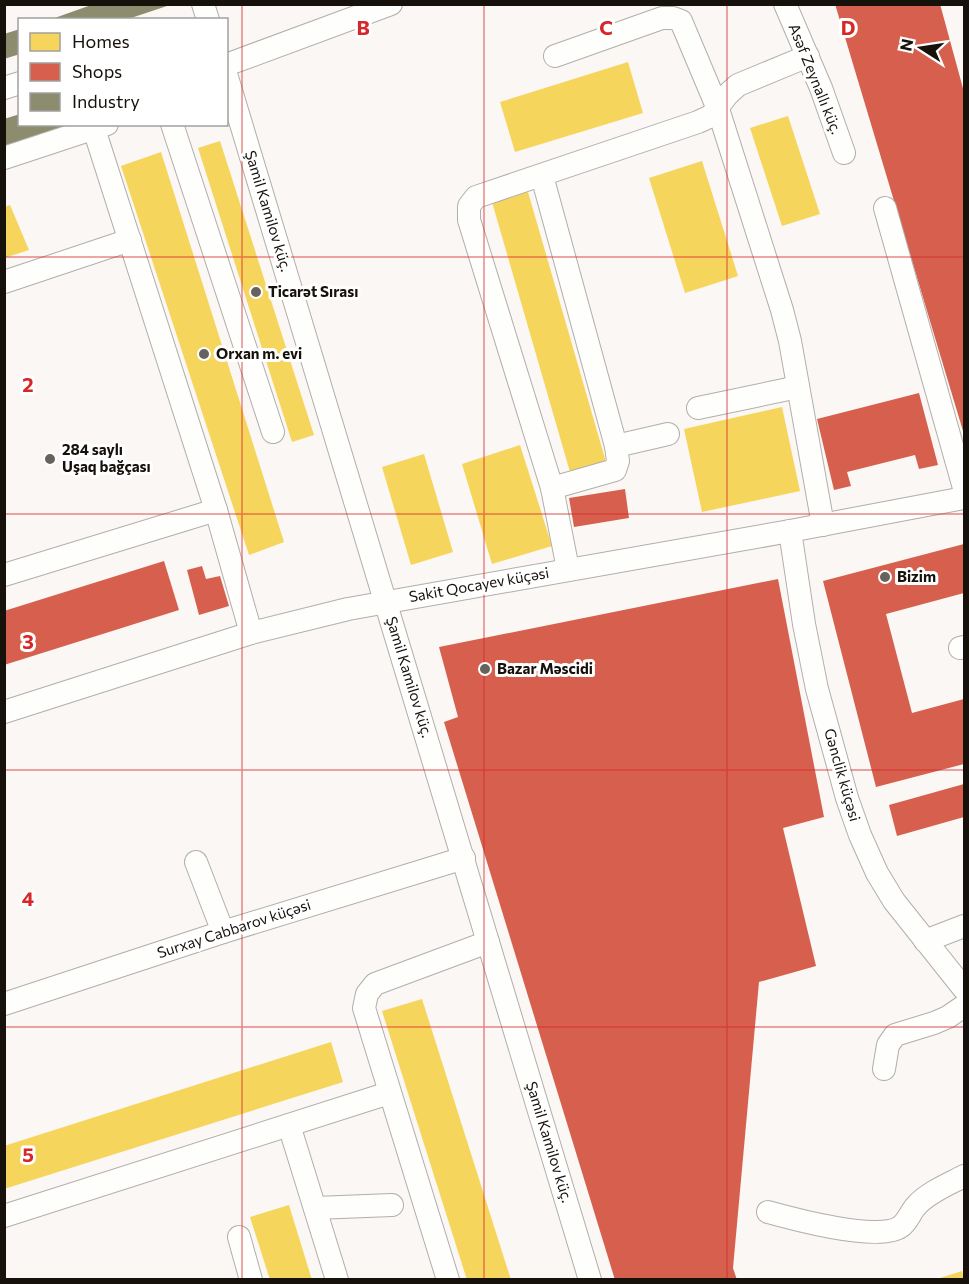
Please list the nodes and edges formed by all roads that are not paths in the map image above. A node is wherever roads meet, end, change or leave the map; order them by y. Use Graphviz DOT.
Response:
graph roads {
  1 [pos="391,4"];
  2 [pos="785,4"];
  3 [pos="555,56"];
  4 [pos="808,56"];
  5 [pos="228,77"];
  6 [pos="228,80"];
  7 [pos="718,109"];
  8 [pos="173,126"];
  9 [pos="101,127"];
  10 [pos="844,153"];
  11 [pos="4,158"];
  12 [pos="542,176"];
  13 [pos="885,208"];
  14 [pos="130,240"];
  15 [pos="4,282"];
  16 [pos="798,387"];
  17 [pos="698,408"];
  18 [pos="273,432"];
  19 [pos="668,435"];
  20 [pos="616,446"];
  21 [pos="552,488"];
  22 [pos="964,488"];
  23 [pos="964,498"];
  24 [pos="216,510"];
  25 [pos="823,525"];
  26 [pos="790,531"];
  27 [pos="568,569"];
  28 [pos="4,576"];
  29 [pos="386,601"];
  30 [pos="251,633"];
  31 [pos="4,712"];
  32 [pos="464,858"];
  33 [pos="196,862"];
  34 [pos="964,926"];
  35 [pos="223,932"];
  36 [pos="925,941"];
  37 [pos="488,942"];
  38 [pos="964,989"];
  39 [pos="4,1004"];
  40 [pos="964,1006"];
  41 [pos="884,1069"];
  42 [pos="389,1094"];
  43 [pos="289,1125"];
  44 [pos="964,1176"];
  45 [pos="392,1205"];
  46 [pos="315,1208"];
  47 [pos="768,1212"];
  48 [pos="4,1215"];
  49 [pos="239,1238"];
  50 [pos="251,1280"];
  51 [pos="337,1280"];
  52 [pos="448,1280"];
  53 [pos="590,1280"];
  1 -- 5 [label="street"];
  2 -- 4 [label="street, Asəf Zeynallı küç."];
  3 -- 7 [label="street"];
  4 -- 7 [label="street"];
  4 -- 10 [label="street, Asəf Zeynallı küç."];
  6 -- 29 [label="street, Şamil Kamilov küç."];
  7 -- 12 [label="street"];
  7 -- 16 [label="street"];
  8 -- 18 [label="street"];
  9 -- 11 [label="street"];
  9 -- 14 [label="street"];
  12 -- 20 [label="street"];
  12 -- 21 [label="street"];
  13 -- 22 [label="street"];
  14 -- 15 [label="street"];
  14 -- 24 [label="street"];
  16 -- 17 [label="street"];
  16 -- 25 [label="street"];
  19 -- 20 [label="street"];
  20 -- 21 [label="street"];
  21 -- 27 [label="street"];
  23 -- 25 [label="street, Sakit Qocayev küçəsi"];
  24 -- 28 [label="street"];
  24 -- 30 [label="street"];
  25 -- 26 [label="street, Sakit Qocayev küçəsi"];
  26 -- 27 [label="street, Sakit Qocayev küçəsi"];
  26 -- 36 [label="street, Gənclik küçəsi"];
  27 -- 29 [label="street, Sakit Qocayev küçəsi"];
  29 -- 30 [label="street, Sakit Qocayev küçəsi"];
  29 -- 32 [label="street, Şamil Kamilov küç."];
  30 -- 31 [label="street, Sakit Qocayev küçəsi"];
  32 -- 35 [label="street, Surxay Cabbarov küçəsi"];
  32 -- 37 [label="street, Şamil Kamilov küç."];
  33 -- 35 [label="street"];
  34 -- 36 [label="street"];
  35 -- 39 [label="street, Surxay Cabbarov küçəsi"];
  36 -- 38 [label="street, Gənclik küçəsi"];
  37 -- 42 [label="street"];
  37 -- 53 [label="street, Şamil Kamilov küç."];
  40 -- 41 [label="street"];
  42 -- 43 [label="street"];
  42 -- 52 [label="street"];
  43 -- 46 [label="street"];
  43 -- 48 [label="street"];
  44 -- 47 [label="street"];
  45 -- 46 [label="street"];
  46 -- 51 [label="street"];
  49 -- 50 [label="street"];
}
